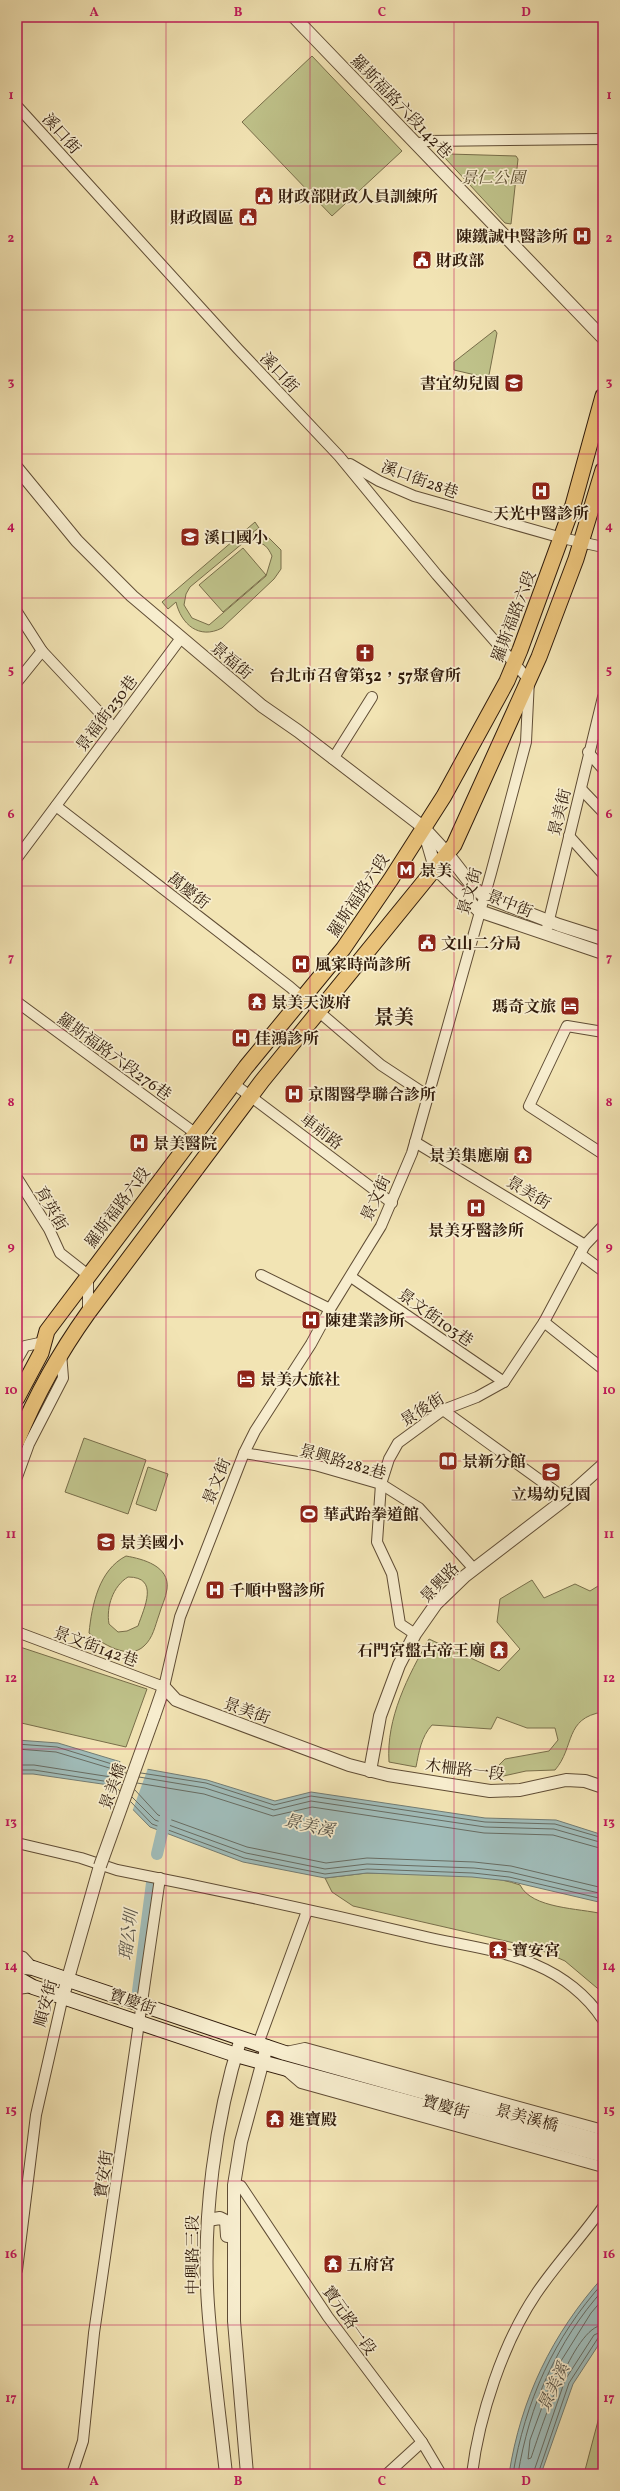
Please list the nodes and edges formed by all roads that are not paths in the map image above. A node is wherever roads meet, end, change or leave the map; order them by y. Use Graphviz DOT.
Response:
graph roads {
  1 [pos="294,17"];
  2 [pos="17,106"];
  3 [pos="603,139"];
  4 [pos="416,144"];
  5 [pos="603,338"];
  6 [pos="603,396"];
  7 [pos="339,456"];
  8 [pos="17,468"];
  9 [pos="603,470"];
  10 [pos="562,538"];
  11 [pos="582,543"];
  12 [pos="603,547"];
  13 [pos="17,612"];
  14 [pos="181,638"];
  15 [pos="42,651"];
  16 [pos="514,665"];
  17 [pos="529,680"];
  18 [pos="17,682"];
  19 [pos="372,697"];
  20 [pos="603,697"];
  21 [pos="114,728"];
  22 [pos="588,752"];
  23 [pos="333,758"];
  24 [pos="603,769"];
  25 [pos="581,789"];
  26 [pos="56,806"];
  27 [pos="603,812"];
  28 [pos="423,827"];
  29 [pos="569,836"];
  30 [pos="447,853"];
  31 [pos="17,858"];
  32 [pos="435,868"];
  33 [pos="603,874"];
  34 [pos="484,896"];
  35 [pos="479,911"];
  36 [pos="547,920"];
  37 [pos="546,934"];
  38 [pos="603,939"];
  39 [pos="603,953"];
  40 [pos="302,998"];
  41 [pos="17,1002"];
  42 [pos="318,1012"];
  43 [pos="603,1032"];
  44 [pos="234,1084"];
  45 [pos="251,1096"];
  46 [pos="428,1096"];
  47 [pos="195,1133"];
  48 [pos="415,1142"];
  49 [pos="603,1154"];
  50 [pos="17,1178"];
  51 [pos="392,1203"];
  52 [pos="603,1226"];
  53 [pos="583,1249"];
  54 [pos="603,1271"];
  55 [pos="88,1275"];
  56 [pos="261,1275"];
  57 [pos="351,1277"];
  58 [pos="330,1309"];
  59 [pos="88,1313"];
  60 [pos="544,1322"];
  61 [pos="43,1347"];
  62 [pos="59,1357"];
  63 [pos="17,1360"];
  64 [pos="603,1369"];
  65 [pos="504,1382"];
  66 [pos="17,1398"];
  67 [pos="443,1410"];
  68 [pos="17,1440"];
  69 [pos="244,1453"];
  70 [pos="603,1465"];
  71 [pos="17,1477"];
  72 [pos="381,1484"];
  73 [pos="564,1500"];
  74 [pos="474,1569"];
  75 [pos="17,1632"];
  76 [pos="415,1634"];
  77 [pos="164,1687"];
  78 [pos="154,1716"];
  79 [pos="324,1755"];
  80 [pos="370,1771"];
  81 [pos="603,1787"];
  82 [pos="17,1843"];
  83 [pos="100,1866"];
  84 [pos="160,1878"];
  85 [pos="307,1911"];
  86 [pos="17,1955"];
  87 [pos="17,1966"];
  88 [pos="33,1968"];
  89 [pos="17,1978"];
  90 [pos="68,1979"];
  91 [pos="33,1987"];
  92 [pos="17,1989"];
  93 [pos="63,1996"];
  94 [pos="142,2006"];
  95 [pos="603,2020"];
  96 [pos="140,2022"];
  97 [pos="241,2038"];
  98 [pos="262,2045"];
  99 [pos="286,2052"];
  100 [pos="236,2054"];
  101 [pos="262,2062"];
  102 [pos="284,2068"];
  103 [pos="353,2072"];
  104 [pos="349,2086"];
  105 [pos="603,2130"];
  106 [pos="603,2142"];
  107 [pos="603,2155"];
  108 [pos="603,2167"];
  109 [pos="234,2185"];
  110 [pos="603,2207"];
  111 [pos="208,2220"];
  112 [pos="17,2270"];
  113 [pos="234,2299"];
  114 [pos="422,2442"];
  115 [pos="72,2474"];
  116 [pos="226,2474"];
  117 [pos="247,2474"];
  118 [pos="387,2474"];
  119 [pos="441,2474"];
  120 [pos="472,2474"];
  1 -- 4 [label="street, 羅斯福路六段142巷"];
  2 -- 7 [label="street, 溪口街"];
  3 -- 4 [label="street"];
  4 -- 5 [label="street, 羅斯福路六段142巷"];
  6 -- 10 [label="main road, 羅斯福路六段"];
  7 -- 10 [label="street, 溪口街28巷"];
  7 -- 16 [label="street, 溪口街"];
  8 -- 14 [label="street, 景福街"];
  9 -- 11 [label="main road"];
  10 -- 11 [label="street, 溪口街28巷"];
  10 -- 16 [label="main road, 羅斯福路六段"];
  11 -- 12 [label="street, 溪口街28巷"];
  11 -- 17 [label="main road"];
  13 -- 15 [label="street"];
  14 -- 21 [label="street, 景福街230巷"];
  14 -- 23 [label="street, 景福街"];
  15 -- 18 [label="street"];
  15 -- 21 [label="street"];
  16 -- 17 [label="street"];
  16 -- 28 [label="main road, 羅斯福路六段"];
  17 -- 30 [label="main road"];
  17 -- 34 [label="street, 景文街"];
  19 -- 23 [label="street"];
  20 -- 22 [label="street, 景美街"];
  21 -- 26 [label="street, 景福街230巷"];
  22 -- 24 [label="street"];
  22 -- 25 [label="street, 景美街"];
  23 -- 28 [label="street, 景福街"];
  25 -- 27 [label="street"];
  25 -- 29 [label="street, 景美街"];
  26 -- 31 [label="street"];
  26 -- 40 [label="street, 萬慶街"];
  28 -- 30 [label="street, 景福街"];
  28 -- 32 [label="street, 景中街"];
  28 -- 40 [label="main road, 羅斯福路六段"];
  29 -- 33 [label="street"];
  29 -- 36 [label="street, 景美街"];
  30 -- 32 [label="main road"];
  30 -- 34 [label="street, 景中街"];
  32 -- 35 [label="street, 景中街"];
  32 -- 42 [label="main road"];
  34 -- 35 [label="street, 景文街"];
  34 -- 36 [label="street, 景中街"];
  35 -- 37 [label="street, 景中街"];
  35 -- 46 [label="street, 景文街"];
  36 -- 37 [label="street, 景美街"];
  36 -- 38 [label="street, 景中街"];
  37 -- 39 [label="street, 景中街"];
  40 -- 42 [label="street, 萬慶街"];
  40 -- 44 [label="main road, 羅斯福路六段"];
  41 -- 47 [label="street, 羅斯福路六段276巷"];
  42 -- 45 [label="main road"];
  42 -- 46 [label="street, 萬慶街"];
  43 -- 49 [label="street"];
  44 -- 45 [label="street, 車前路"];
  44 -- 47 [label="main road, 羅斯福路六段"];
  45 -- 51 [label="street, 車前路"];
  45 -- 59 [label="main road"];
  46 -- 48 [label="street, 景文街"];
  47 -- 55 [label="main road, 羅斯福路六段"];
  48 -- 51 [label="street, 景文街"];
  48 -- 53 [label="street, 景美街"];
  50 -- 55 [label="street, 育英街"];
  51 -- 57 [label="street, 景文街"];
  52 -- 53 [label="street, 景後街"];
  53 -- 54 [label="street, 景美街"];
  53 -- 60 [label="street, 景後街"];
  55 -- 59 [label="street"];
  55 -- 61 [label="main road, 羅斯福路六段"];
  56 -- 58 [label="street"];
  57 -- 58 [label="street, 景文街"];
  57 -- 65 [label="street, 景文街103巷"];
  58 -- 69 [label="street, 景文街"];
  59 -- 62 [label="main road"];
  60 -- 64 [label="street"];
  60 -- 65 [label="street, 景後街"];
  61 -- 63 [label="street"];
  61 -- 66 [label="main road, 羅斯福路六段"];
  62 -- 68 [label="main road"];
  62 -- 71 [label="street"];
  65 -- 67 [label="street, 景後街"];
  67 -- 72 [label="street, 景後街"];
  67 -- 73 [label="street"];
  69 -- 72 [label="street, 景興路282巷"];
  69 -- 77 [label="street, 景文街"];
  70 -- 73 [label="street, 景興路"];
  72 -- 74 [label="street, 景興路282巷"];
  72 -- 76 [label="street, 景後街"];
  73 -- 74 [label="street, 景興路"];
  74 -- 76 [label="street, 景興路"];
  75 -- 77 [label="street, 景文街142巷"];
  76 -- 80 [label="street, 景興路"];
  77 -- 78 [label="street, 景文街"];
  77 -- 79 [label="street, 景美街"];
  78 -- 83 [label="street, 景美橋, bridge"];
  79 -- 80 [label="street, 木柵路一段"];
  80 -- 81 [label="street, 木柵路一段"];
  82 -- 84 [label="street"];
  83 -- 90 [label="street, 順安街"];
  84 -- 85 [label="street"];
  84 -- 94 [label="street, 寶安街"];
  85 -- 95 [label="street"];
  85 -- 98 [label="street"];
  86 -- 88 [label="street"];
  87 -- 88 [label="main road, 寶慶街"];
  88 -- 90 [label="main road, 寶慶街"];
  89 -- 91 [label="main road, 寶慶街"];
  90 -- 93 [label="street, 順安街"];
  90 -- 94 [label="main road, 寶慶街"];
  91 -- 92 [label="street"];
  91 -- 93 [label="main road, 寶慶街"];
  93 -- 96 [label="main road, 寶慶街"];
  93 -- 112 [label="street, 順安街"];
  94 -- 96 [label="street, 寶安街"];
  94 -- 97 [label="main road, 寶慶街"];
  96 -- 100 [label="main road, 寶慶街"];
  96 -- 115 [label="street, 寶安街"];
  97 -- 98 [label="main road, 寶慶街"];
  97 -- 100 [label="street, 中興路三段"];
  98 -- 99 [label="main road, 寶慶街"];
  98 -- 101 [label="street"];
  99 -- 103 [label="main road, 寶慶街"];
  99 -- 105 [label="street, 寶慶街"];
  100 -- 101 [label="main road, 寶慶街"];
  100 -- 111 [label="street, 中興路三段"];
  101 -- 102 [label="main road, 寶慶街"];
  101 -- 109 [label="street"];
  102 -- 104 [label="main road, 寶慶街"];
  102 -- 108 [label="street, 寶慶街"];
  103 -- 106 [label="main road, 景美溪橋"];
  104 -- 107 [label="main road, 景美溪橋"];
  109 -- 113 [label="street"];
  109 -- 114 [label="street, 寶元路一段"];
  110 -- 120 [label="street"];
  111 -- 113 [label="street"];
  111 -- 116 [label="street, 中興路三段"];
  113 -- 117 [label="street"];
  114 -- 118 [label="street"];
  114 -- 119 [label="street, 寶元路一段"];
}
